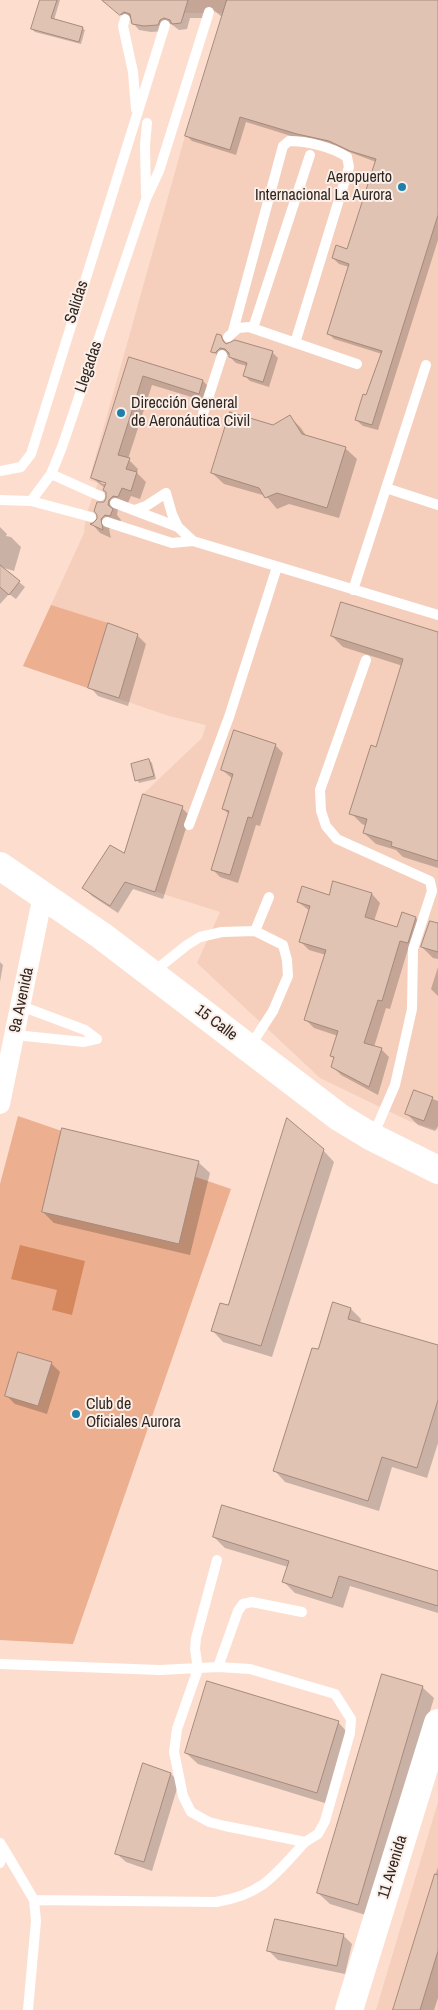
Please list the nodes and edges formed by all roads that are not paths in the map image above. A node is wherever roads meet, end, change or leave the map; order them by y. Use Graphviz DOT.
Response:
graph roads {
  1 [pos="209,12"];
  2 [pos="125,19"];
  3 [pos="165,25"];
  4 [pos="135,119"];
  5 [pos="147,123"];
  6 [pos="310,155"];
  7 [pos="146,199"];
  8 [pos="253,328"];
  9 [pos="295,343"];
  10 [pos="222,355"];
  11 [pos="356,364"];
  12 [pos="426,365"];
  13 [pos="202,414"];
  14 [pos="0,471"];
  15 [pos="51,474"];
  16 [pos="386,488"];
  17 [pos="100,496"];
  18 [pos="0,500"];
  19 [pos="31,500"];
  20 [pos="116,503"];
  21 [pos="438,505"];
  22 [pos="135,510"];
  23 [pos="91,517"];
  24 [pos="107,522"];
  25 [pos="178,526"];
  26 [pos="193,540"];
  27 [pos="277,567"];
  28 [pos="352,590"];
  29 [pos="438,615"];
  30 [pos="366,660"];
  31 [pos="189,825"];
  32 [pos="0,866"];
  33 [pos="43,895"];
  34 [pos="269,897"];
  35 [pos="256,932"];
  36 [pos="151,973"];
  37 [pos="21,1006"];
  38 [pos="15,1035"];
  39 [pos="249,1048"];
  40 [pos="0,1104"];
  41 [pos="372,1138"];
  42 [pos="438,1170"];
  43 [pos="217,1560"];
  44 [pos="302,1612"];
  45 [pos="0,1664"];
  46 [pos="218,1667"];
  47 [pos="198,1669"];
  48 [pos="438,1723"];
  49 [pos="305,1842"];
  50 [pos="2,1846"];
  51 [pos="0,1863"];
  52 [pos="34,1900"];
  53 [pos="28,2010"];
  54 [pos="349,2010"];
  1 -- 7 [label="lane"];
  2 -- 4 [label="lane"];
  3 -- 4 [label="lane, Salidas"];
  4 -- 14 [label="lane, Salidas"];
  5 -- 7 [label="lane"];
  6 -- 8 [label="lane"];
  7 -- 15 [label="lane, Llegadas"];
  8 -- 9 [label="lane"];
  8 -- 9 [label="lane"];
  9 -- 11 [label="lane"];
  10 -- 13 [label="lane"];
  12 -- 16 [label="lane"];
  15 -- 17 [label="lane"];
  15 -- 19 [label="lane, Llegadas"];
  16 -- 21 [label="lane"];
  16 -- 28 [label="lane"];
  18 -- 19 [label="lane"];
  19 -- 23 [label="lane"];
  20 -- 22 [label="lane"];
  22 -- 25 [label="lane"];
  22 -- 25 [label="lane"];
  24 -- 26 [label="lane"];
  25 -- 26 [label="lane"];
  26 -- 27 [label="lane"];
  27 -- 28 [label="lane"];
  27 -- 31 [label="lane"];
  28 -- 29 [label="lane"];
  30 -- 41 [label="lane"];
  32 -- 33 [label="main road, 15 Calle"];
  33 -- 36 [label="main road, 15 Calle"];
  33 -- 37 [label="street, 9a Avenida"];
  34 -- 35 [label="lane"];
  35 -- 36 [label="lane"];
  35 -- 39 [label="lane"];
  36 -- 39 [label="main road, 15 Calle"];
  37 -- 38 [label="street, 9a Avenida"];
  37 -- 38 [label="lane"];
  38 -- 40 [label="street, 9a Avenida"];
  39 -- 41 [label="main road, 15 Calle"];
  41 -- 42 [label="main road, 15 Calle"];
  43 -- 47 [label="lane"];
  44 -- 46 [label="lane"];
  45 -- 47 [label="lane"];
  46 -- 47 [label="lane"];
  46 -- 49 [label="lane"];
  47 -- 49 [label="lane"];
  48 -- 54 [label="main road, 11 Avenida"];
  49 -- 52 [label="lane"];
  50 -- 51 [label="lane"];
  50 -- 52 [label="lane"];
  52 -- 53 [label="lane"];
}
